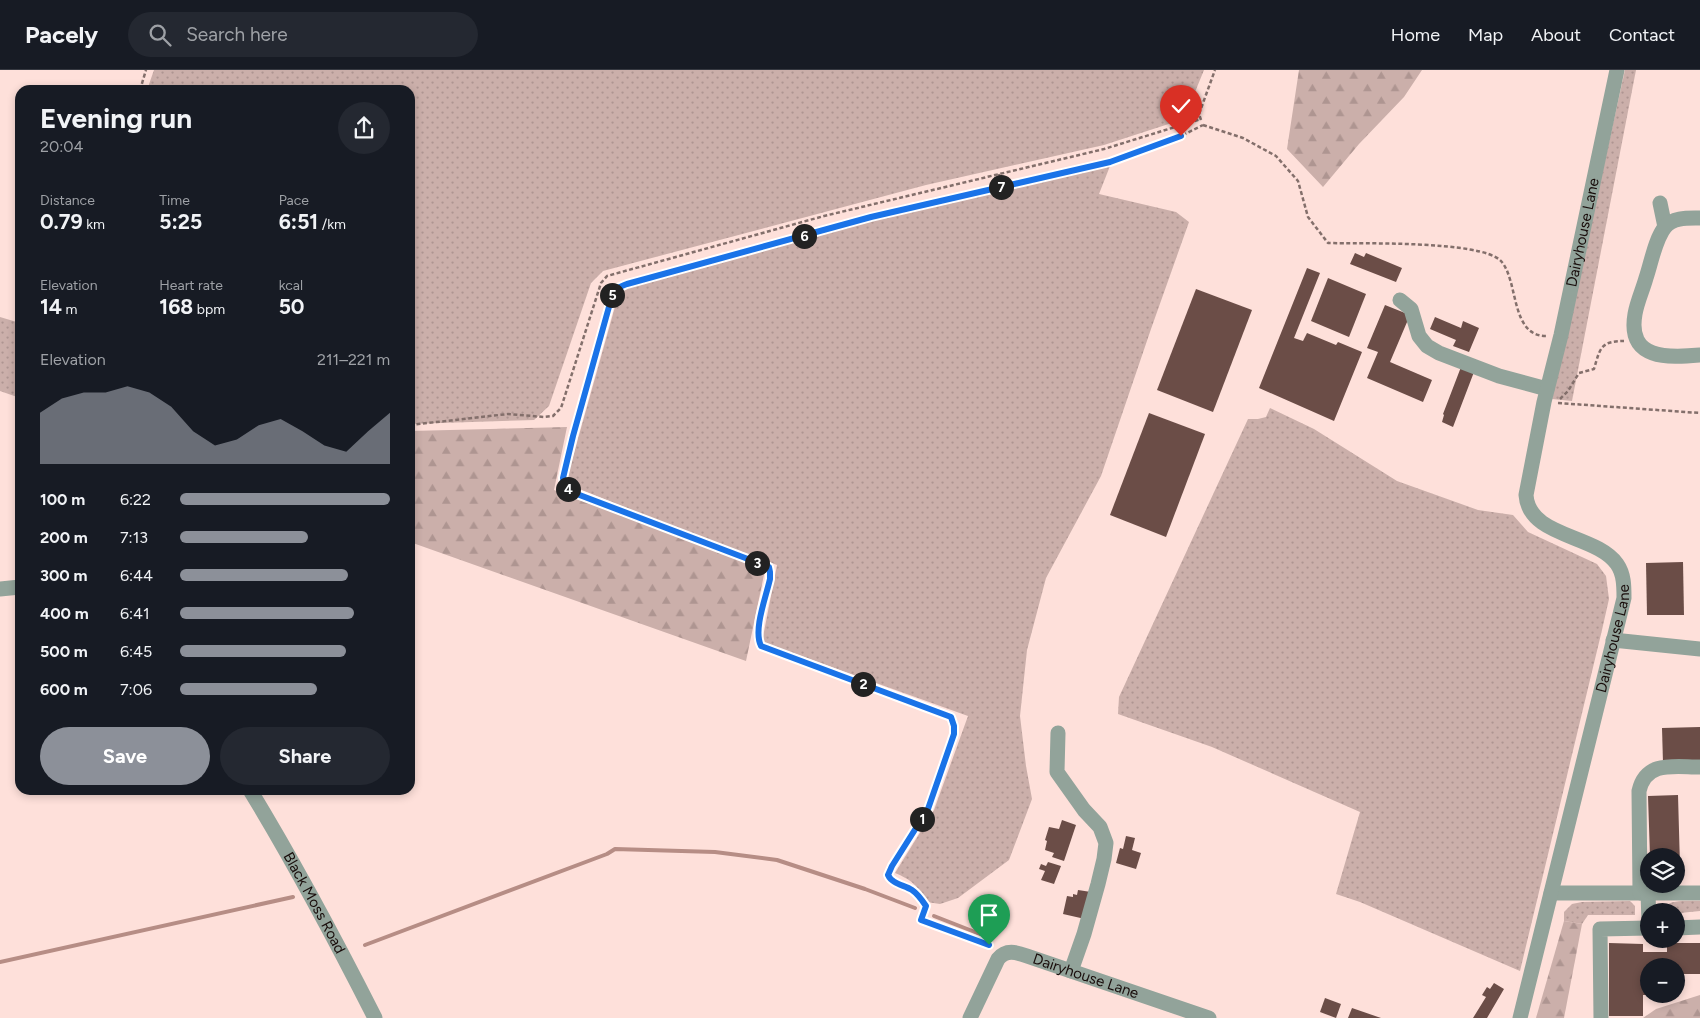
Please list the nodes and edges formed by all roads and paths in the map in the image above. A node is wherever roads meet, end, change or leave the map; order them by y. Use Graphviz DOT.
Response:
graph roads {
  1 [pos="146,70"];
  2 [pos="1215,70"];
  3 [pos="1618,70"];
  4 [pos="142,85"];
  5 [pos="1201,119"];
  6 [pos="1202,125"];
  7 [pos="999,174"];
  8 [pos="1002,186"];
  9 [pos="1660,203"];
  10 [pos="1700,218"];
  11 [pos="1665,227"];
  12 [pos="1400,300"];
  13 [pos="1561,335"];
  14 [pos="1638,341"];
  15 [pos="1700,356"];
  16 [pos="1547,389"];
  17 [pos="1700,413"];
  18 [pos="415,424"];
  19 [pos="15,588"];
  20 [pos="0,590"];
  21 [pos="1613,640"];
  22 [pos="1700,649"];
  23 [pos="1058,734"];
  24 [pos="1700,767"];
  25 [pos="253,795"];
  26 [pos="1642,848"];
  27 [pos="1685,892"];
  28 [pos="1700,892"];
  29 [pos="1551,893"];
  30 [pos="1640,893"];
  31 [pos="1644,893"];
  32 [pos="1646,903"];
  33 [pos="1700,927"];
  34 [pos="1640,928"];
  35 [pos="1685,928"];
  36 [pos="999,958"];
  37 [pos="1071,971"];
  38 [pos="375,1018"];
  39 [pos="970,1018"];
  40 [pos="1209,1018"];
  41 [pos="1520,1018"];
  42 [pos="1601,1018"];
  1 -- 4 [label="path"];
  2 -- 5 [label="path"];
  3 -- 13 [label="street, Dairyhouse Lane"];
  5 -- 6 [label="path"];
  5 -- 7 [label="path"];
  6 -- 8 [label="path"];
  6 -- 13 [label="path"];
  7 -- 8 [label="path"];
  7 -- 18 [label="path"];
  8 -- 36 [label="path"];
  9 -- 11 [label="street"];
  10 -- 11 [label="street"];
  11 -- 14 [label="street"];
  12 -- 16 [label="street"];
  13 -- 16 [label="street, Dairyhouse Lane"];
  14 -- 15 [label="street"];
  14 -- 17 [label="path"];
  16 -- 21 [label="street, Dairyhouse Lane"];
  19 -- 20 [label="street"];
  21 -- 22 [label="street"];
  21 -- 29 [label="street, Dairyhouse Lane"];
  23 -- 37 [label="street"];
  24 -- 26 [label="street"];
  25 -- 38 [label="street, Black Moss Road"];
  27 -- 28 [label="street"];
  29 -- 30 [label="street"];
  29 -- 41 [label="street, Dairyhouse Lane"];
  31 -- 32 [label="street"];
  33 -- 35 [label="street"];
  34 -- 42 [label="street"];
  36 -- 37 [label="street, Dairyhouse Lane"];
  36 -- 39 [label="street"];
  37 -- 40 [label="street, Dairyhouse Lane"];
}
